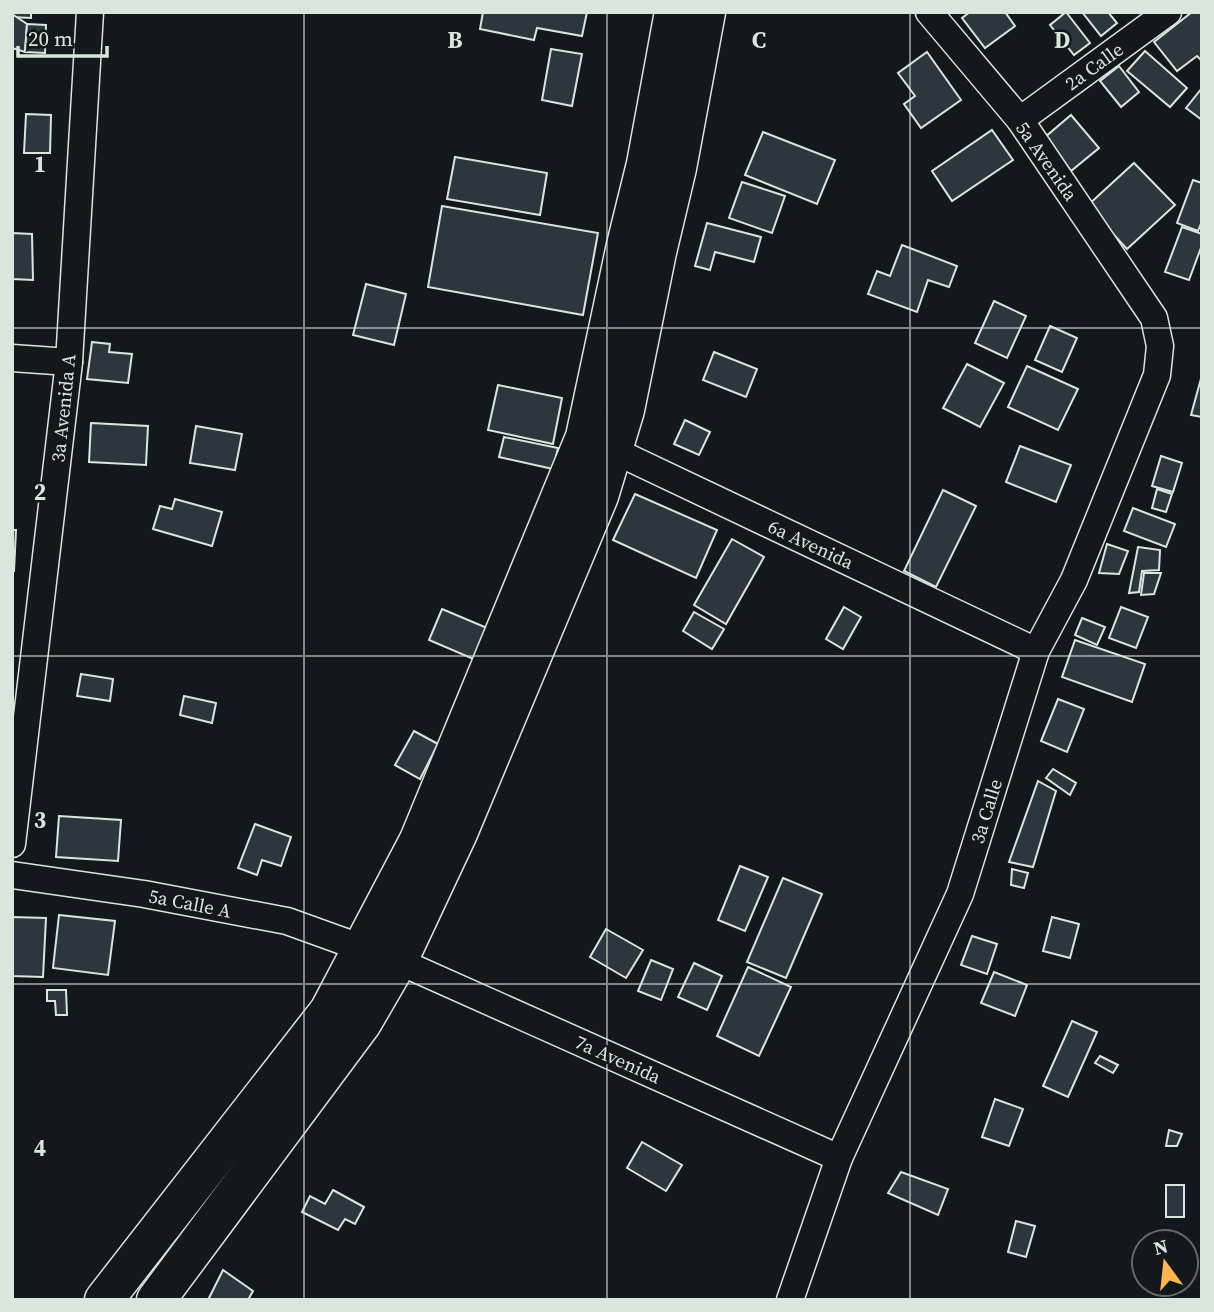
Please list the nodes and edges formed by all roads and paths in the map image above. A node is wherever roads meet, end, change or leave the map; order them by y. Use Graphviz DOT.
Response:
graph roads {
  1 [pos="90,12"];
  2 [pos="674,12"];
  3 [pos="706,12"];
  4 [pos="929,12"];
  5 [pos="1168,12"];
  6 [pos="1020,120"];
  7 [pos="662,166"];
  8 [pos="1154,318"];
  9 [pos="12,358"];
  10 [pos="69,362"];
  11 [pos="600,443"];
  12 [pos="1036,651"];
  13 [pos="12,844"];
  14 [pos="12,875"];
  15 [pos="380,955"];
  16 [pos="839,1158"];
  17 [pos="104,1300"];
  18 [pos="156,1300"];
  19 [pos="790,1300"];
  1 -- 10 [label="street, 3a Avenida A"];
  2 -- 7 [label="main road"];
  3 -- 7 [label="main road"];
  4 -- 6 [label="street, 5a Avenida"];
  5 -- 6 [label="street, 2a Calle"];
  6 -- 8 [label="street, 5a Avenida"];
  7 -- 11 [label="main road"];
  8 -- 12 [label="street, 3a Calle"];
  9 -- 10 [label="street"];
  10 -- 13 [label="street, 3a Avenida A"];
  11 -- 12 [label="street, 6a Avenida"];
  11 -- 15 [label="main road"];
  12 -- 16 [label="street, 3a Calle"];
  14 -- 15 [label="street, 5a Calle A"];
  15 -- 16 [label="street, 7a Avenida"];
  15 -- 17 [label="main road"];
  15 -- 18 [label="main road"];
  16 -- 19 [label="street, 3a Calle"];
}
